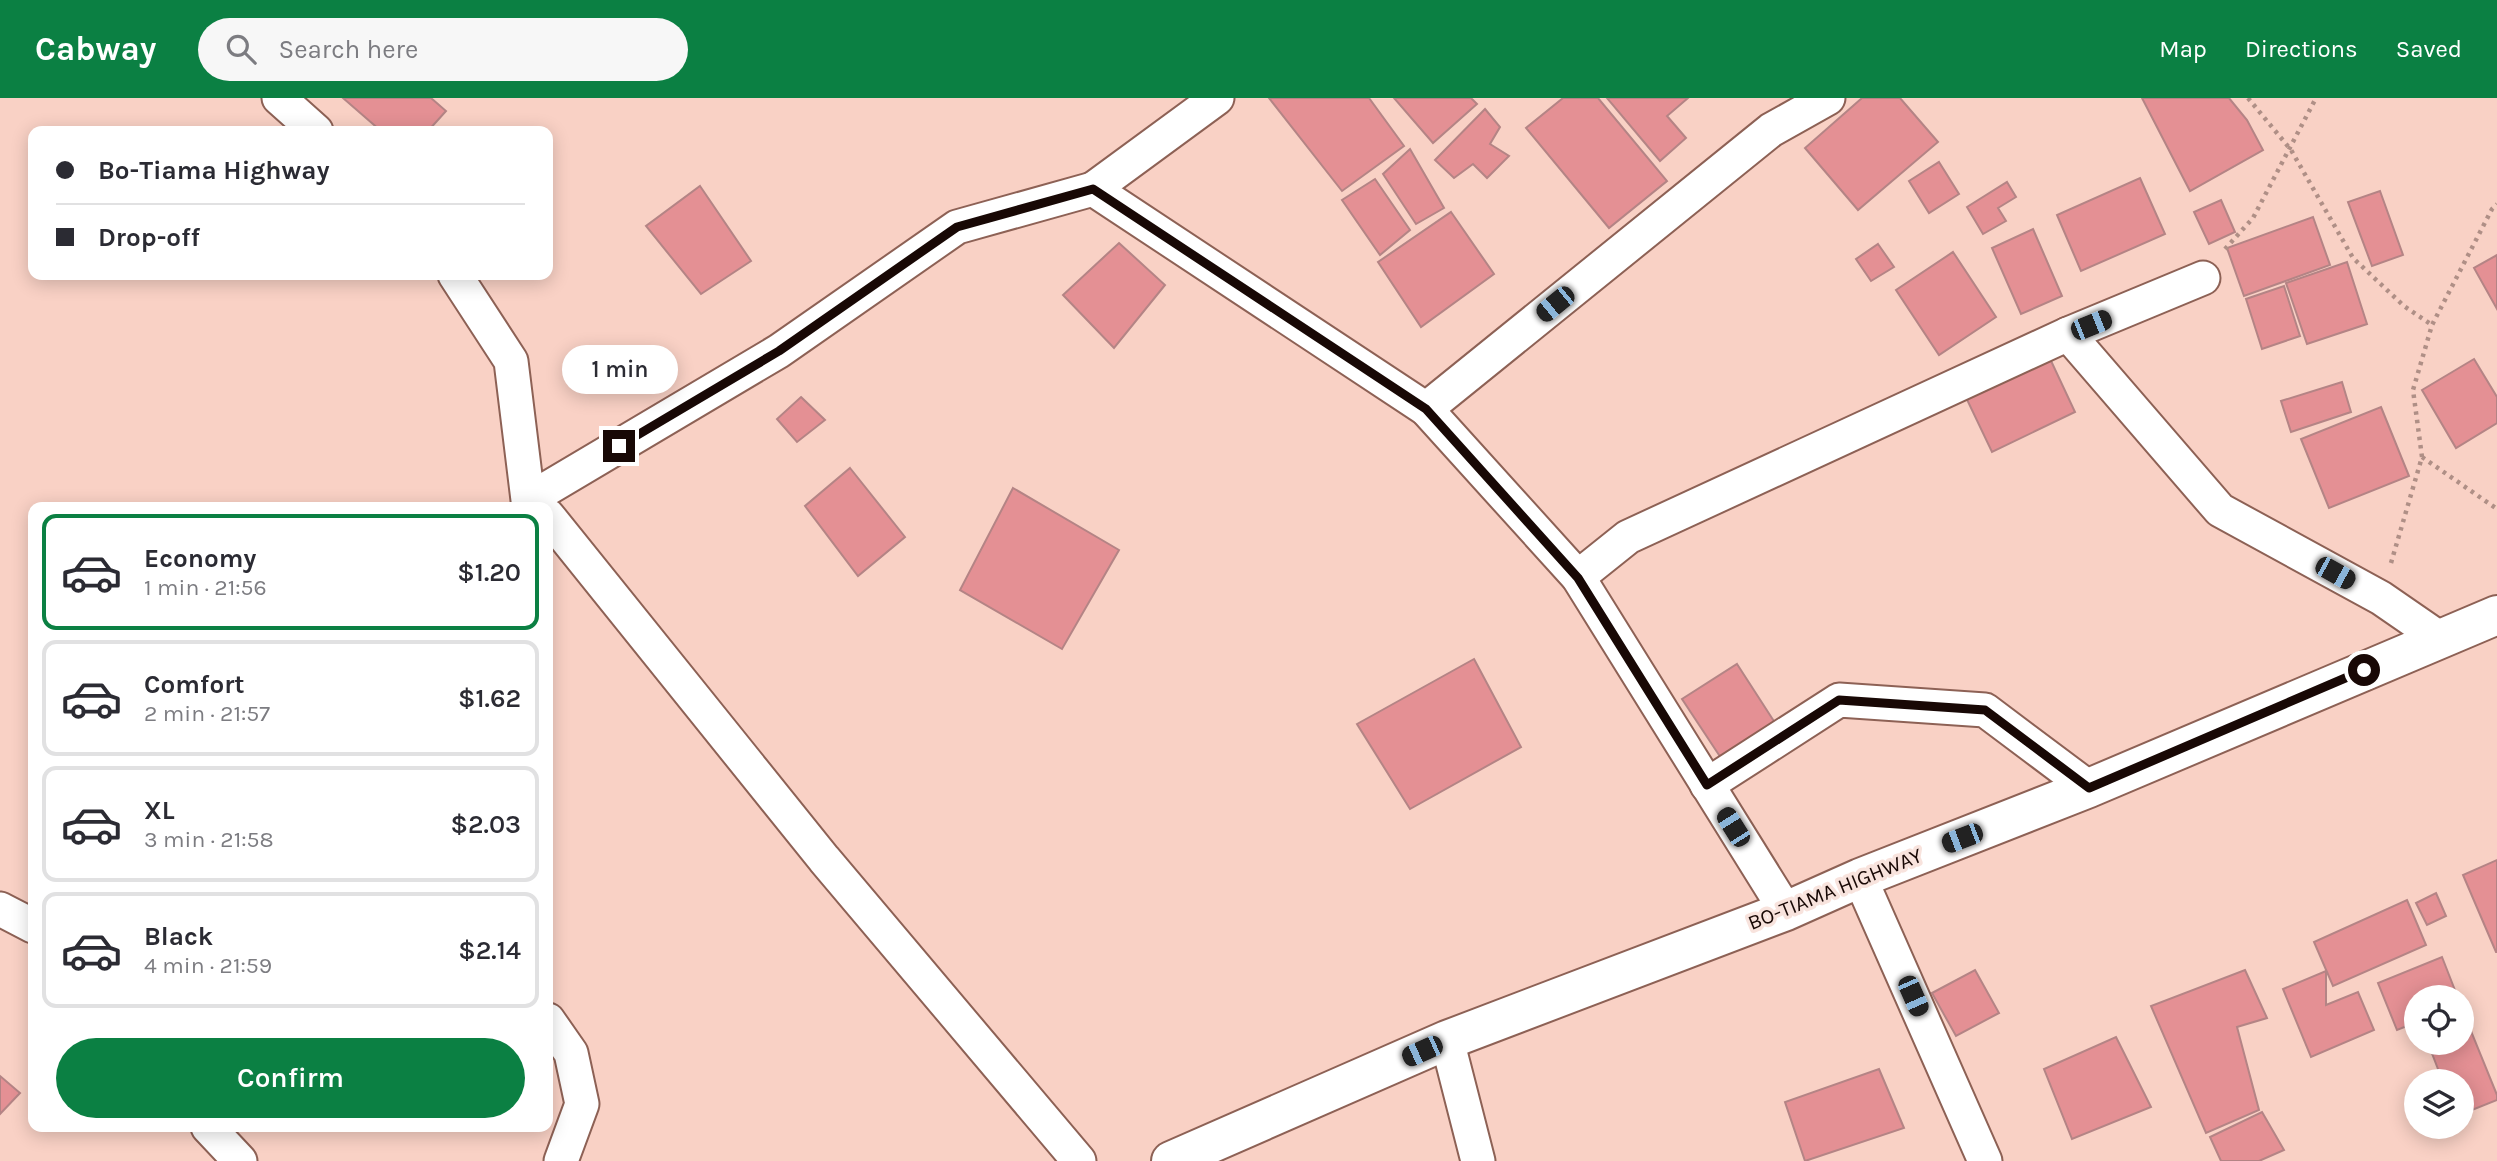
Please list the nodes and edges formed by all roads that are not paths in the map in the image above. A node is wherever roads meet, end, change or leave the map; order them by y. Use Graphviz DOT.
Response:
graph roads {
  1 [pos="279,98"];
  2 [pos="1217,98"];
  3 [pos="1828,98"];
  4 [pos="310,126"];
  5 [pos="1093,189"];
  6 [pos="2203,278"];
  7 [pos="458,280"];
  8 [pos="2068,334"];
  9 [pos="1426,409"];
  10 [pos="532,502"];
  11 [pos="542,502"];
  12 [pos="553,532"];
  13 [pos="1578,578"];
  14 [pos="2497,615"];
  15 [pos="2439,638"];
  16 [pos="1707,785"];
  17 [pos="2089,788"];
  18 [pos="1860,877"];
  19 [pos="0,909"];
  20 [pos="1786,911"];
  21 [pos="28,923"];
  22 [pos="553,1027"];
  23 [pos="1447,1040"];
  24 [pos="213,1132"];
  25 [pos="240,1161"];
  26 [pos="561,1161"];
  27 [pos="1079,1161"];
  28 [pos="1171,1161"];
  29 [pos="1478,1161"];
  30 [pos="1985,1161"];
  1 -- 4 [label="street"];
  2 -- 5 [label="street"];
  3 -- 9 [label="street"];
  5 -- 9 [label="street"];
  5 -- 11 [label="street"];
  6 -- 8 [label="street"];
  7 -- 10 [label="street"];
  8 -- 13 [label="street"];
  8 -- 15 [label="street"];
  9 -- 13 [label="street"];
  12 -- 27 [label="street"];
  13 -- 16 [label="street"];
  14 -- 15 [label="highway, BO-TIAMA HIGHWAY"];
  15 -- 17 [label="highway, BO-TIAMA HIGHWAY"];
  16 -- 17 [label="street"];
  16 -- 20 [label="street"];
  17 -- 18 [label="highway, BO-TIAMA HIGHWAY"];
  18 -- 20 [label="highway, BO-TIAMA HIGHWAY"];
  18 -- 30 [label="street"];
  19 -- 21 [label="street"];
  20 -- 23 [label="highway, BO-TIAMA HIGHWAY"];
  22 -- 26 [label="street"];
  23 -- 28 [label="highway, BO-TIAMA HIGHWAY"];
  23 -- 29 [label="street"];
  24 -- 25 [label="street"];
}
